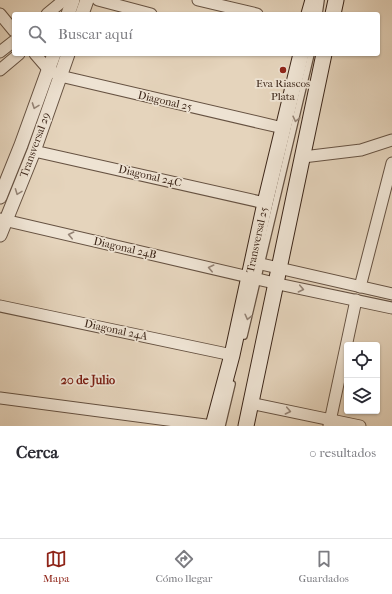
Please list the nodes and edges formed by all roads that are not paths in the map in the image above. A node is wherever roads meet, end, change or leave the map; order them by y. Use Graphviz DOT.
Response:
graph roads {
  1 [pos="64,0"];
  2 [pos="73,0"];
  3 [pos="87,0"];
  4 [pos="98,0"];
  5 [pos="198,0"];
  6 [pos="312,0"];
  7 [pos="321,0"];
  8 [pos="330,0"];
  9 [pos="336,0"];
  10 [pos="49,12"];
  11 [pos="69,12"];
  12 [pos="83,12"];
  13 [pos="143,12"];
  14 [pos="249,12"];
  15 [pos="310,12"];
  16 [pos="319,12"];
  17 [pos="327,12"];
  18 [pos="333,12"];
  19 [pos="0,14"];
  20 [pos="12,29"];
  21 [pos="12,43"];
  22 [pos="0,52"];
  23 [pos="17,56"];
  24 [pos="37,56"];
  25 [pos="53,56"];
  26 [pos="67,56"];
  27 [pos="301,56"];
  28 [pos="310,56"];
  29 [pos="320,56"];
  30 [pos="324,56"];
  31 [pos="48,69"];
  32 [pos="0,70"];
  33 [pos="60,76"];
  34 [pos="283,128"];
  35 [pos="392,140"];
  36 [pos="34,151"];
  37 [pos="303,157"];
  38 [pos="392,163"];
  39 [pos="0,197"];
  40 [pos="265,203"];
  41 [pos="3,220"];
  42 [pos="0,235"];
  43 [pos="257,263"];
  44 [pos="273,276"];
  45 [pos="253,278"];
  46 [pos="360,287"];
  47 [pos="392,294"];
  48 [pos="356,300"];
  49 [pos="0,306"];
  50 [pos="264,307"];
  51 [pos="392,308"];
  52 [pos="242,342"];
  53 [pos="232,355"];
  54 [pos="233,380"];
  55 [pos="0,398"];
  56 [pos="250,403"];
  57 [pos="330,423"];
  58 [pos="213,426"];
  59 [pos="222,426"];
  60 [pos="241,426"];
  61 [pos="246,426"];
  62 [pos="360,426"];
  1 -- 10 [label="street"];
  2 -- 11 [label="street"];
  3 -- 12 [label="street"];
  4 -- 13 [label="street"];
  5 -- 14 [label="street"];
  6 -- 15 [label="main road"];
  7 -- 16 [label="lane"];
  8 -- 17 [label="lane"];
  9 -- 18 [label="main road"];
  19 -- 20 [label="street"];
  21 -- 22 [label="street"];
  23 -- 32 [label="street"];
  24 -- 31 [label="street, Diagonal 25"];
  25 -- 31 [label="street, Transversal 29"];
  26 -- 33 [label="street, Transversal 29"];
  27 -- 34 [label="main road, Transversal 25"];
  28 -- 43 [label="lane, one-way"];
  29 -- 44 [label="lane"];
  30 -- 37 [label="main road"];
  31 -- 33 [label="street, Diagonal 25"];
  31 -- 39 [label="street, Transversal 29, one-way"];
  33 -- 34 [label="street, Diagonal 25"];
  33 -- 36 [label="street, Transversal 29"];
  34 -- 40 [label="main road, Transversal 25"];
  35 -- 37 [label="street"];
  36 -- 40 [label="street, Diagonal 24C"];
  36 -- 41 [label="street, Transversal 29, one-way"];
  37 -- 44 [label="main road"];
  38 -- 46 [label="street"];
  40 -- 43 [label="main road, Transversal 25"];
  41 -- 42 [label="street, Transversal 29"];
  45 -- 41 [label="street, Diagonal 24B, one-way"];
  43 -- 44 [label="street"];
  43 -- 45 [label="main road, Transversal 25"];
  44 -- 45 [label="street, Diagonal 24B"];
  44 -- 46 [label="street"];
  44 -- 48 [label="street, one-way"];
  44 -- 56 [label="main road"];
  45 -- 52 [label="lane, one-way"];
  45 -- 53 [label="main road, Transversal 25"];
  46 -- 47 [label="street"];
  48 -- 51 [label="street"];
  48 -- 57 [label="street"];
  49 -- 53 [label="street, Diagonal 24A"];
  50 -- 60 [label="lane"];
  53 -- 58 [label="main road, Transversal 25"];
  54 -- 59 [label="lane"];
  55 -- 58 [label="street"];
  56 -- 57 [label="street, one-way"];
  56 -- 61 [label="main road"];
  57 -- 62 [label="street"];
}
